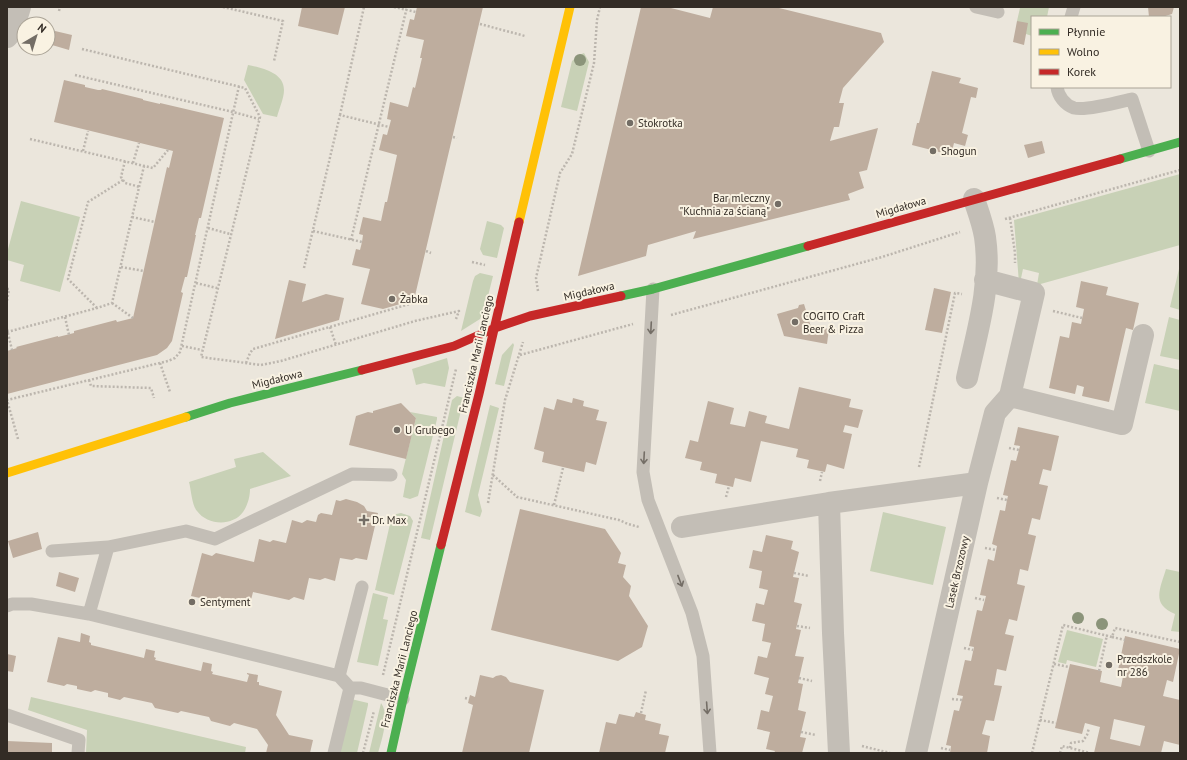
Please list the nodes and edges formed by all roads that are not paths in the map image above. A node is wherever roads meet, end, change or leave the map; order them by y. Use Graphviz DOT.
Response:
graph roads {
  1 [pos="20,7"];
  2 [pos="570,7"];
  3 [pos="976,7"];
  4 [pos="998,12"];
  5 [pos="7,37"];
  6 [pos="1057,88"];
  7 [pos="1180,142"];
  8 [pos="1149,151"];
  9 [pos="974,198"];
  10 [pos="653,289"];
  11 [pos="985,290"];
  12 [pos="495,328"];
  13 [pos="1143,335"];
  14 [pos="967,378"];
  15 [pos="1010,396"];
  16 [pos="7,473"];
  17 [pos="391,475"];
  18 [pos="977,483"];
  19 [pos="828,503"];
  20 [pos="682,527"];
  21 [pos="108,547"];
  22 [pos="52,551"];
  23 [pos="362,587"];
  24 [pos="7,606"];
  25 [pos="89,614"];
  26 [pos="339,676"];
  27 [pos="350,688"];
  28 [pos="403,699"];
  29 [pos="7,715"];
  30 [pos="838,746"];
  31 [pos="78,753"];
  32 [pos="334,753"];
  33 [pos="391,753"];
  34 [pos="710,753"];
  35 [pos="916,753"];
  1 -- 5 [label="street"];
  2 -- 12 [label="street, Franciszka Marii Lanciego"];
  3 -- 4 [label="lane"];
  6 -- 8 [label="lane"];
  7 -- 8 [label="street, Migdałowa"];
  8 -- 9 [label="street, Migdałowa"];
  9 -- 10 [label="street, Migdałowa"];
  9 -- 11 [label="street"];
  10 -- 12 [label="street, Migdałowa"];
  10 -- 34 [label="lane, one-way"];
  11 -- 14 [label="street"];
  11 -- 15 [label="street"];
  12 -- 16 [label="street, Migdałowa"];
  12 -- 28 [label="street, Franciszka Marii Lanciego"];
  13 -- 15 [label="street"];
  15 -- 18 [label="street, Lasek Brzozowy"];
  17 -- 21 [label="lane"];
  18 -- 19 [label="street"];
  18 -- 35 [label="street, Lasek Brzozowy"];
  19 -- 20 [label="street"];
  19 -- 30 [label="street"];
  21 -- 22 [label="lane"];
  21 -- 25 [label="lane"];
  23 -- 26 [label="lane"];
  24 -- 25 [label="lane"];
  25 -- 26 [label="lane"];
  26 -- 27 [label="lane"];
  27 -- 28 [label="lane"];
  27 -- 32 [label="lane"];
  28 -- 33 [label="street, Franciszka Marii Lanciego"];
  29 -- 31 [label="lane"];
}
